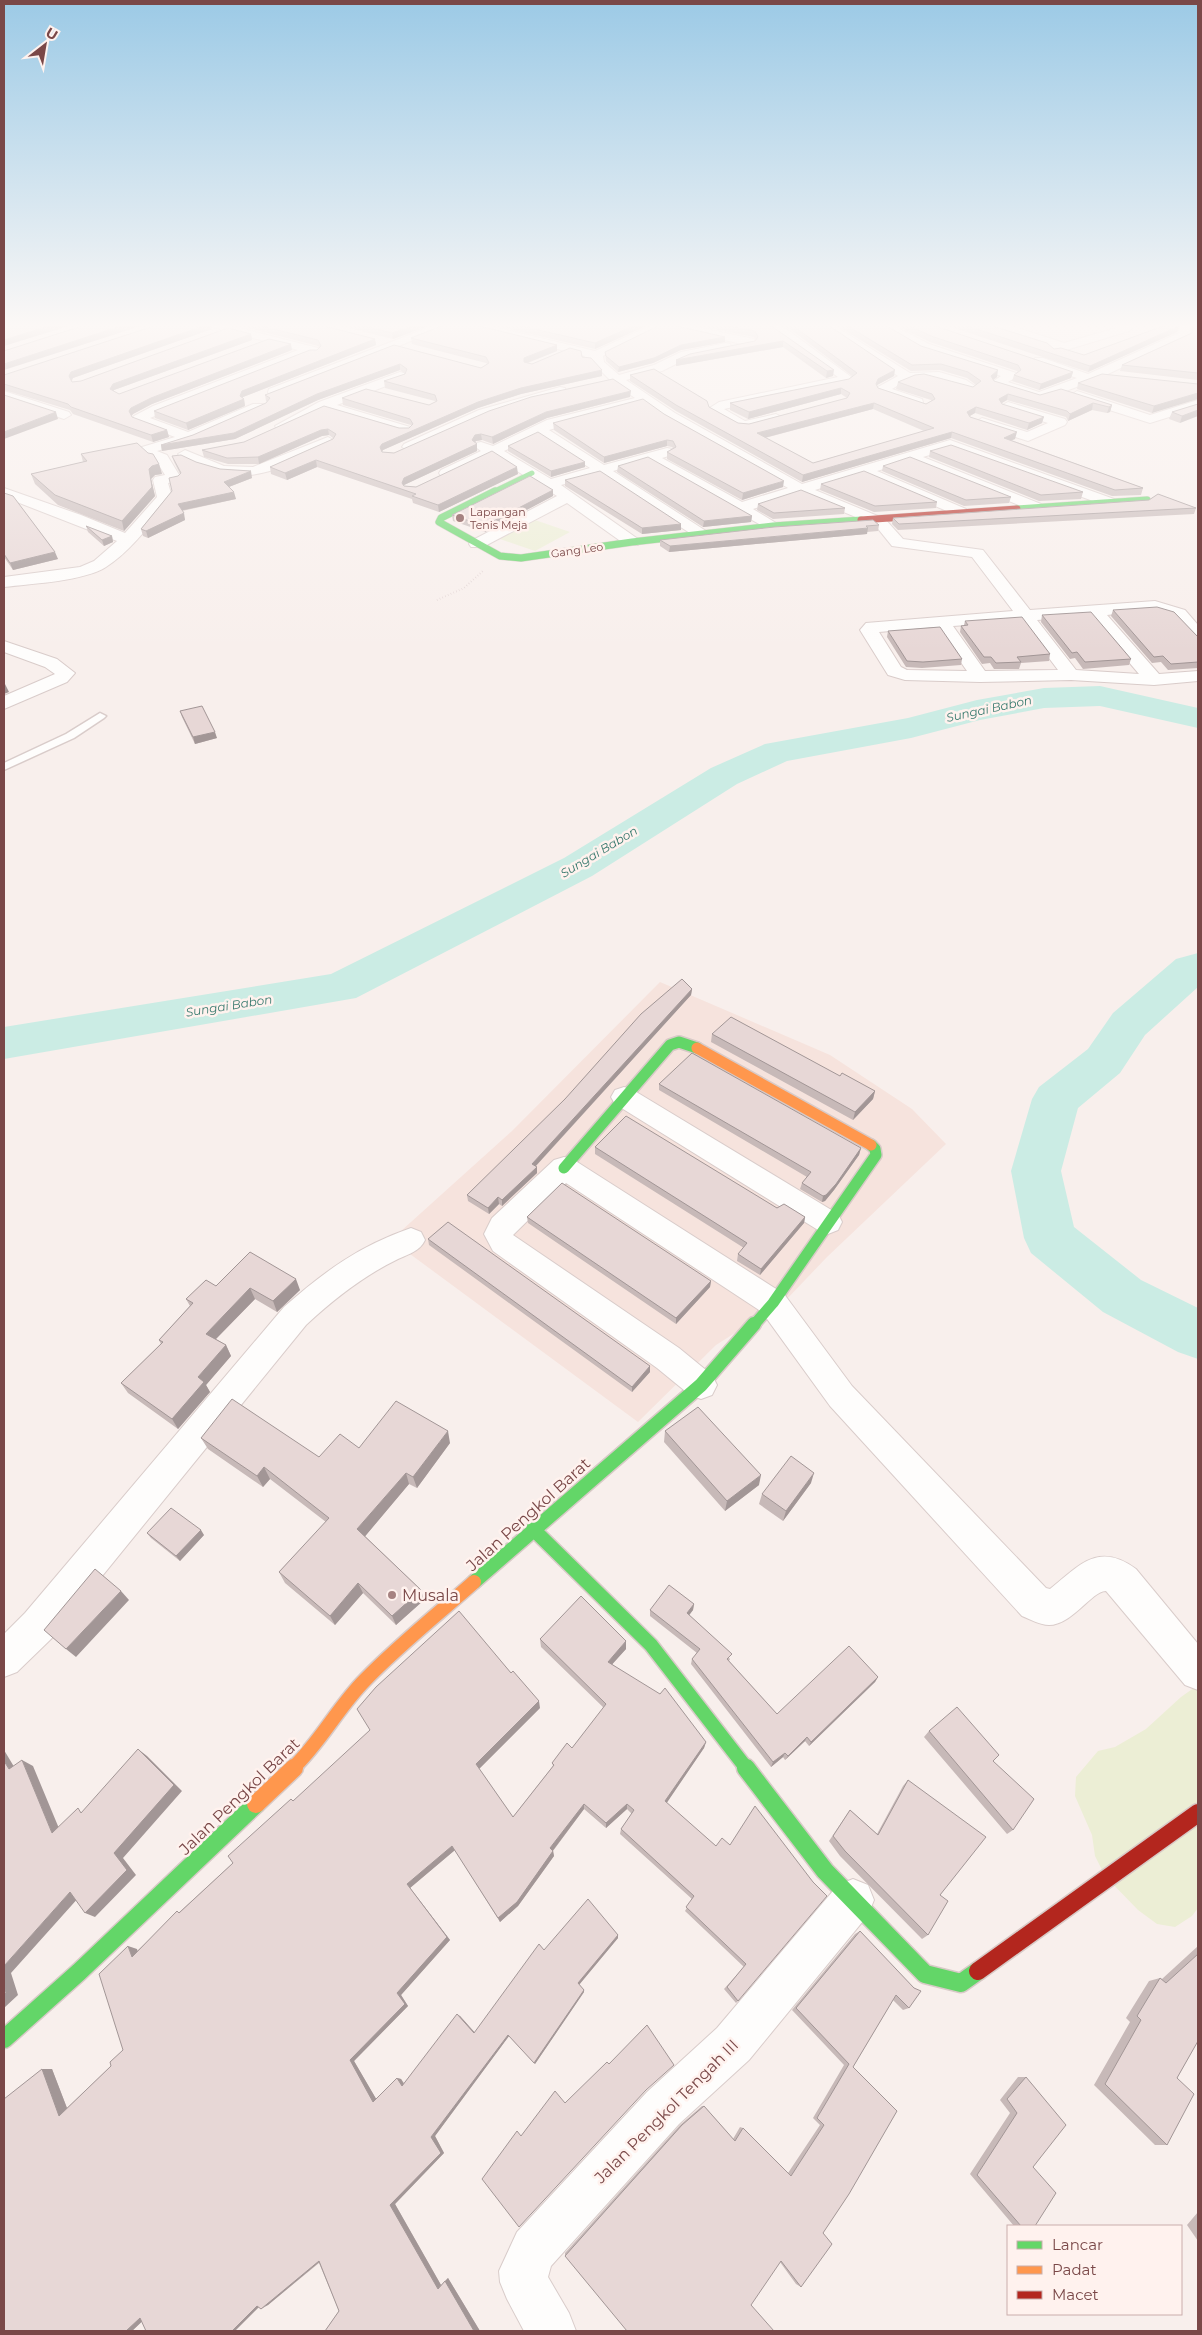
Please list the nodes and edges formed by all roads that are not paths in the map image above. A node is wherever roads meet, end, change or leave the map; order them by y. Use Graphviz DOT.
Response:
graph roads {
  1 [pos="181,434"];
  2 [pos="196,434"];
  3 [pos="319,434"];
  4 [pos="438,434"];
  5 [pos="447,434"];
  6 [pos="528,434"];
  7 [pos="547,434"];
  8 [pos="702,434"];
  9 [pos="1014,434"];
  10 [pos="1036,434"];
  11 [pos="189,437"];
  12 [pos="494,450"];
  13 [pos="676,450"];
  14 [pos="204,451"];
  15 [pos="398,452"];
  16 [pos="185,454"];
  17 [pos="909,456"];
  18 [pos="650,457"];
  19 [pos="162,458"];
  20 [pos="604,470"];
  21 [pos="863,470"];
  22 [pos="532,473"];
  23 [pos="436,478"];
  24 [pos="549,484"];
  25 [pos="800,489"];
  26 [pos="567,496"];
  27 [pos="8,497"];
  28 [pos="1147,500"];
  29 [pos="1109,502"];
  30 [pos="743,507"];
  31 [pos="1036,507"];
  32 [pos="960,512"];
  33 [pos="870,518"];
  34 [pos="773,526"];
  35 [pos="701,534"];
  36 [pos="128,540"];
  37 [pos="632,542"];
  38 [pos="476,544"];
  39 [pos="4,582"];
  40 [pos="1094,610"];
  41 [pos="1023,616"];
  42 [pos="941,622"];
  43 [pos="1198,635"];
  44 [pos="4,646"];
  45 [pos="1071,675"];
  46 [pos="1198,676"];
  47 [pos="980,677"];
  48 [pos="1154,680"];
  49 [pos="4,703"];
  50 [pos="100,716"];
  51 [pos="4,767"];
  52 [pos="624,1097"];
  53 [pos="564,1168"];
  54 [pos="828,1222"];
  55 [pos="411,1240"];
  56 [pos="772,1303"];
  57 [pos="701,1385"];
  58 [pos="533,1529"];
  59 [pos="4,1659"];
  60 [pos="1198,1672"];
  61 [pos="1198,1813"];
  62 [pos="853,1900"];
  63 [pos="4,2039"];
  64 [pos="551,2331"];
  1 -- 11 [label="street"];
  2 -- 11 [label="street"];
  3 -- 16 [label="street"];
  4 -- 15 [label="street"];
  5 -- 12 [label="street"];
  6 -- 12 [label="street"];
  7 -- 20 [label="street"];
  8 -- 25 [label="street"];
  9 -- 10 [label="street"];
  11 -- 19 [label="street"];
  12 -- 22 [label="street"];
  12 -- 23 [label="street"];
  13 -- 18 [label="street"];
  14 -- 16 [label="street"];
  16 -- 19 [label="street"];
  17 -- 21 [label="street"];
  17 -- 29 [label="street"];
  17 -- 31 [label="street"];
  18 -- 20 [label="street"];
  18 -- 30 [label="street"];
  19 -- 36 [label="street"];
  20 -- 24 [label="street"];
  20 -- 35 [label="street"];
  21 -- 25 [label="street"];
  21 -- 32 [label="street"];
  22 -- 24 [label="street"];
  22 -- 38 [label="street"];
  24 -- 26 [label="street"];
  25 -- 30 [label="street"];
  25 -- 33 [label="street"];
  26 -- 37 [label="street"];
  26 -- 38 [label="street"];
  27 -- 36 [label="street"];
  28 -- 29 [label="street, Gang Leo"];
  29 -- 31 [label="street, Gang Leo"];
  30 -- 34 [label="street"];
  31 -- 32 [label="street, Gang Leo"];
  32 -- 33 [label="street, Gang Leo"];
  33 -- 34 [label="street, Gang Leo"];
  33 -- 41 [label="street"];
  34 -- 35 [label="street, Gang Leo"];
  35 -- 37 [label="street, Gang Leo"];
  36 -- 39 [label="street"];
  37 -- 38 [label="street, Gang Leo"];
  40 -- 41 [label="street"];
  40 -- 43 [label="street"];
  40 -- 48 [label="street"];
  41 -- 42 [label="street"];
  41 -- 45 [label="street"];
  42 -- 47 [label="street"];
  42 -- 47 [label="street"];
  44 -- 49 [label="street"];
  45 -- 47 [label="street"];
  45 -- 48 [label="street"];
  46 -- 48 [label="street"];
  50 -- 51 [label="lane"];
  52 -- 53 [label="street"];
  52 -- 54 [label="street"];
  52 -- 54 [label="street, Jalan Pengkol Barat"];
  53 -- 56 [label="street"];
  53 -- 57 [label="street"];
  54 -- 56 [label="street, Jalan Pengkol Barat"];
  55 -- 59 [label="street"];
  56 -- 57 [label="street, Jalan Pengkol Barat"];
  56 -- 60 [label="street"];
  57 -- 58 [label="street, Jalan Pengkol Barat"];
  58 -- 62 [label="street"];
  58 -- 63 [label="street, Jalan Pengkol Barat"];
  61 -- 62 [label="street"];
  62 -- 64 [label="street, Jalan Pengkol Tengah III"];
}
